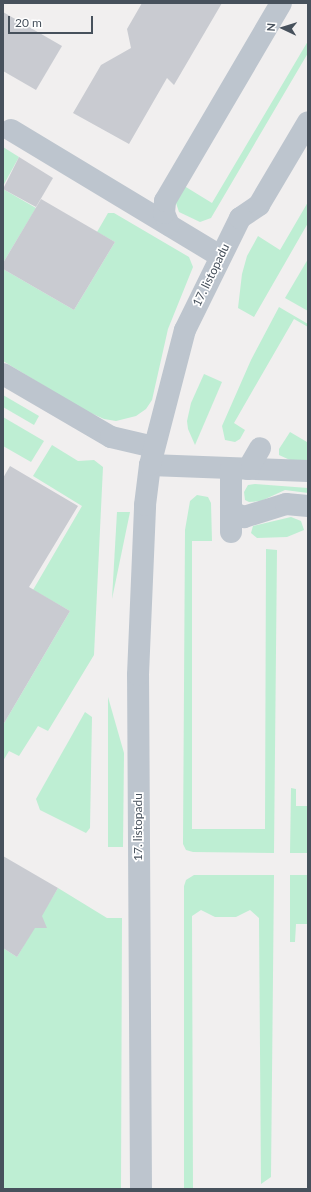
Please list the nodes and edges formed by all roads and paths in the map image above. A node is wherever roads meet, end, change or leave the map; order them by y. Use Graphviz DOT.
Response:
graph roads {
  1 [pos="281,3"];
  2 [pos="308,122"];
  3 [pos="11,130"];
  4 [pos="169,225"];
  5 [pos="220,256"];
  6 [pos="3,374"];
  7 [pos="260,448"];
  8 [pos="152,456"];
  9 [pos="239,469"];
  10 [pos="308,471"];
  11 [pos="308,506"];
  12 [pos="231,507"];
  13 [pos="231,532"];
  14 [pos="141,1189"];
  1 -- 4 [label="street"];
  2 -- 5 [label="street, 17. listopadu"];
  3 -- 4 [label="street"];
  4 -- 5 [label="street"];
  5 -- 8 [label="street, 17. listopadu"];
  6 -- 8 [label="street"];
  7 -- 9 [label="street"];
  8 -- 9 [label="street"];
  8 -- 14 [label="street, 17. listopadu"];
  9 -- 10 [label="street"];
  9 -- 12 [label="street"];
  11 -- 12 [label="street"];
  12 -- 13 [label="street"];
}
